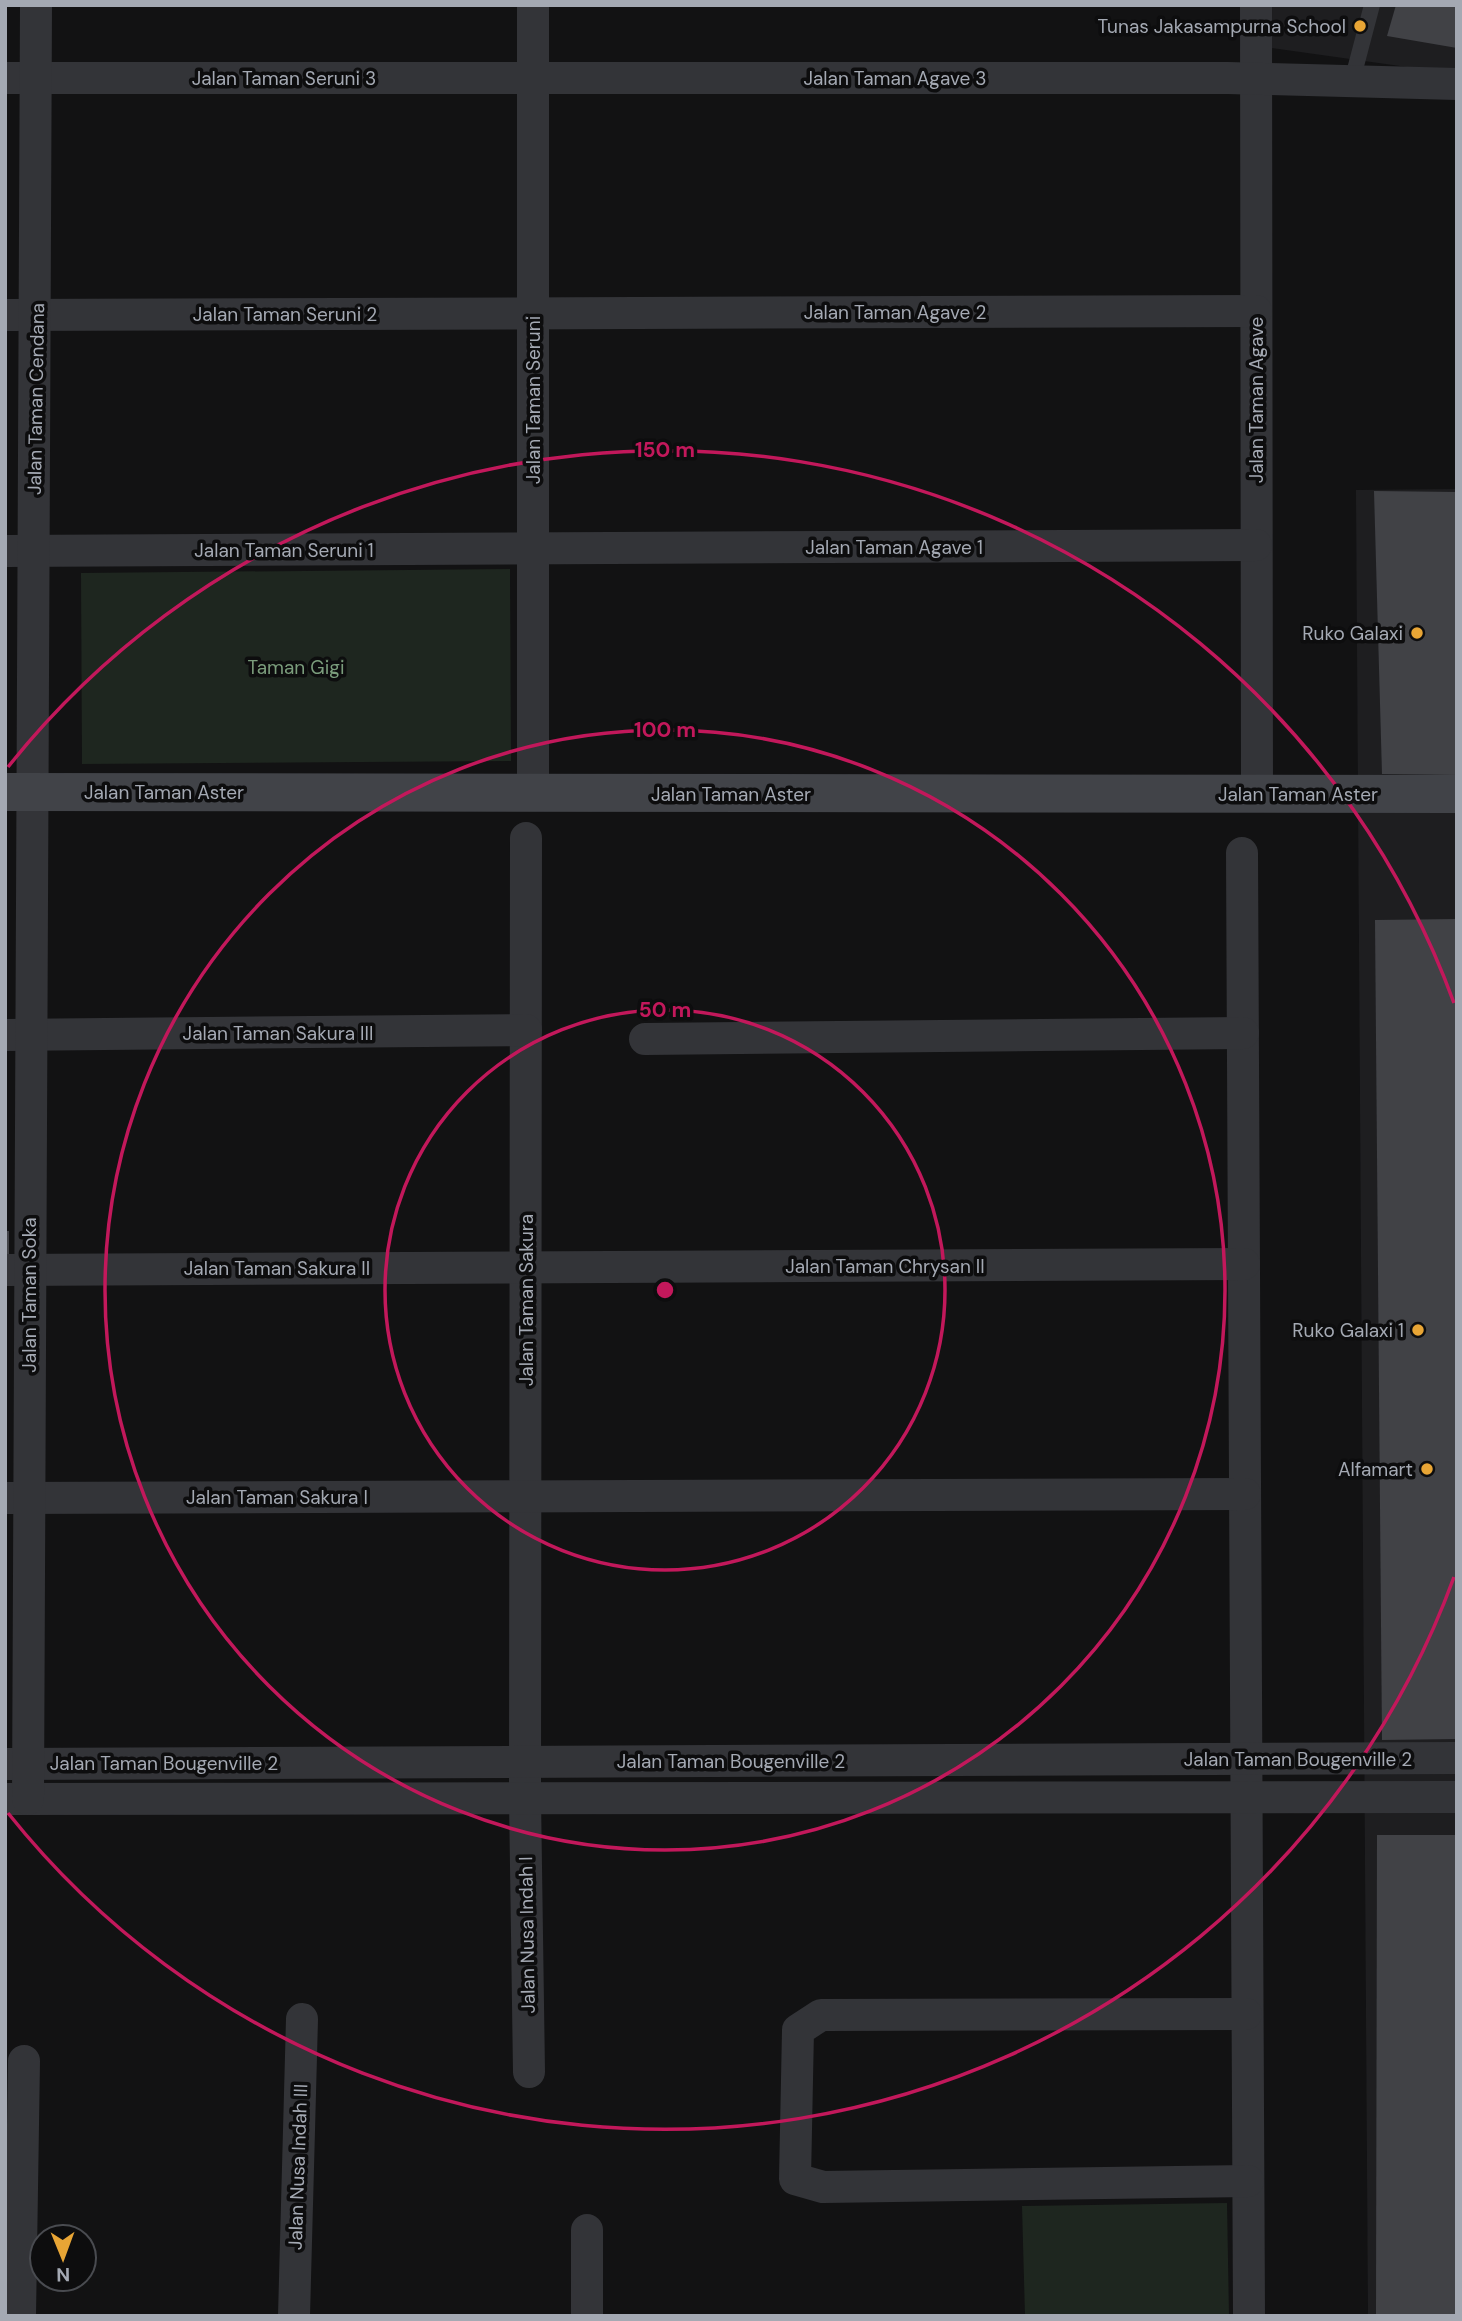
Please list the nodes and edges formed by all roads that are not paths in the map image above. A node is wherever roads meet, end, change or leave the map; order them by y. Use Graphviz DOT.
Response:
graph roads {
  1 [pos="36,5"];
  2 [pos="533,5"];
  3 [pos="1256,5"];
  4 [pos="1372,5"];
  5 [pos="20,78"];
  6 [pos="533,78"];
  7 [pos="1256,78"];
  8 [pos="1352,81"];
  9 [pos="1457,84"];
  10 [pos="1256,311"];
  11 [pos="533,313"];
  12 [pos="5,315"];
  13 [pos="37,315"];
  14 [pos="1256,545"];
  15 [pos="533,549"];
  16 [pos="20,551"];
  17 [pos="18,792"];
  18 [pos="533,794"];
  19 [pos="1257,794"];
  20 [pos="1457,794"];
  21 [pos="526,838"];
  22 [pos="1242,853"];
  23 [pos="526,1030"];
  24 [pos="1243,1033"];
  25 [pos="18,1035"];
  26 [pos="645,1039"];
  27 [pos="1244,1264"];
  28 [pos="526,1268"];
  29 [pos="17,1269"];
  30 [pos="1245,1494"];
  31 [pos="526,1496"];
  32 [pos="17,1498"];
  33 [pos="1457,1758"];
  34 [pos="1246,1759"];
  35 [pos="525,1762"];
  36 [pos="17,1764"];
  37 [pos="1245,1797"];
  38 [pos="1457,1797"];
  39 [pos="525,1798"];
  40 [pos="17,1799"];
  41 [pos="1247,2014"];
  42 [pos="302,2019"];
  43 [pos="24,2061"];
  44 [pos="529,2072"];
  45 [pos="1248,2181"];
  46 [pos="587,2230"];
  47 [pos="20,2316"];
  48 [pos="294,2316"];
  49 [pos="587,2316"];
  50 [pos="1249,2316"];
  1 -- 5 [label="street, Jalan Taman Cendana"];
  2 -- 6 [label="street, Jalan Taman Seruni"];
  3 -- 7 [label="street, Jalan Taman Agave"];
  4 -- 8 [label="lane"];
  5 -- 6 [label="street, Jalan Taman Seruni 3"];
  5 -- 13 [label="street, Jalan Taman Cendana"];
  6 -- 7 [label="street, Jalan Taman Agave 3"];
  6 -- 11 [label="street, Jalan Taman Seruni"];
  7 -- 8 [label="street, Jalan Taman Agave 3"];
  7 -- 10 [label="street, Jalan Taman Agave"];
  8 -- 9 [label="street, Jalan Taman Agave 3"];
  10 -- 11 [label="street, Jalan Taman Agave 2"];
  10 -- 14 [label="street, Jalan Taman Agave"];
  11 -- 13 [label="street, Jalan Taman Seruni 2"];
  11 -- 15 [label="street, Jalan Taman Seruni"];
  12 -- 13 [label="street, Jalan Taman Seruni 2"];
  13 -- 16 [label="street, Jalan Taman Cendana"];
  14 -- 15 [label="street, Jalan Taman Agave 1"];
  14 -- 19 [label="street, Jalan Taman Agave"];
  15 -- 16 [label="street, Jalan Taman Seruni 1"];
  15 -- 18 [label="street, Jalan Taman Seruni"];
  16 -- 17 [label="street, Jalan Taman Cendana"];
  17 -- 18 [label="main road, Jalan Taman Aster"];
  17 -- 25 [label="street, Jalan Taman Soka"];
  18 -- 19 [label="main road, Jalan Taman Aster"];
  19 -- 20 [label="main road, Jalan Taman Aster"];
  21 -- 23 [label="street, Jalan Taman Sakura"];
  22 -- 24 [label="street"];
  23 -- 25 [label="street, Jalan Taman Sakura III"];
  23 -- 28 [label="street, Jalan Taman Sakura"];
  24 -- 26 [label="street"];
  24 -- 27 [label="street"];
  25 -- 29 [label="street, Jalan Taman Soka"];
  27 -- 28 [label="street, Jalan Taman Chrysan II"];
  27 -- 30 [label="street"];
  28 -- 29 [label="street, Jalan Taman Sakura II"];
  28 -- 31 [label="street, Jalan Taman Sakura"];
  29 -- 32 [label="street, Jalan Taman Soka"];
  30 -- 31 [label="street, Jalan Taman Sakura I"];
  30 -- 34 [label="street"];
  31 -- 32 [label="street, Jalan Taman Sakura I"];
  31 -- 35 [label="street, Jalan Taman Sakura"];
  32 -- 36 [label="street, Jalan Taman Soka"];
  33 -- 34 [label="street, Jalan Taman Bougenville 2"];
  34 -- 35 [label="street, Jalan Taman Bougenville 2"];
  34 -- 37 [label="street"];
  35 -- 36 [label="street, Jalan Taman Bougenville 2"];
  35 -- 39 [label="street, Jalan Nusa Indah I"];
  36 -- 40 [label="street, Jalan Taman Soka"];
  37 -- 38 [label="street, Jalan Taman Bougenville 2"];
  37 -- 39 [label="street, Jalan Taman Bougenville 2"];
  37 -- 41 [label="street"];
  39 -- 40 [label="street, Jalan Taman Bougenville 2"];
  39 -- 44 [label="street, Jalan Nusa Indah I"];
  41 -- 45 [label="street"];
  41 -- 45 [label="street"];
  42 -- 48 [label="street, Jalan Nusa Indah III"];
  43 -- 47 [label="street"];
  45 -- 50 [label="street"];
  46 -- 49 [label="street"];
}
